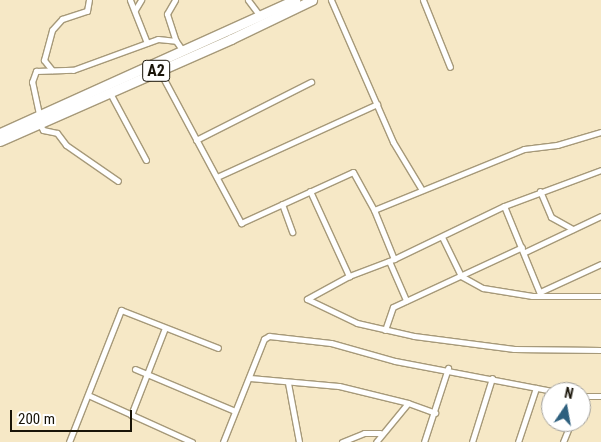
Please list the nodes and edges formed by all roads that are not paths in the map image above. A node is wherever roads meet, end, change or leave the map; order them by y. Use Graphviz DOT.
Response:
graph roads {
  1 [pos="89,0"];
  2 [pos="130,0"];
  3 [pos="141,0"];
  4 [pos="175,0"];
  5 [pos="248,0"];
  6 [pos="295,0"];
  7 [pos="312,0"];
  8 [pos="331,0"];
  9 [pos="423,0"];
  10 [pos="135,10"];
  11 [pos="260,17"];
  12 [pos="176,41"];
  13 [pos="147,43"];
  14 [pos="184,51"];
  15 [pos="450,66"];
  16 [pos="52,70"];
  17 [pos="159,70"];
  18 [pos="311,82"];
  19 [pos="110,92"];
  20 [pos="377,104"];
  21 [pos="39,119"];
  22 [pos="601,132"];
  23 [pos="0,133"];
  24 [pos="196,140"];
  25 [pos="0,141"];
  26 [pos="146,160"];
  27 [pos="601,170"];
  28 [pos="217,177"];
  29 [pos="118,181"];
  30 [pos="422,190"];
  31 [pos="310,191"];
  32 [pos="540,191"];
  33 [pos="282,204"];
  34 [pos="504,206"];
  35 [pos="374,210"];
  36 [pos="601,216"];
  37 [pos="573,229"];
  38 [pos="292,232"];
  39 [pos="442,238"];
  40 [pos="523,249"];
  41 [pos="391,260"];
  42 [pos="601,264"];
  43 [pos="349,276"];
  44 [pos="461,276"];
  45 [pos="541,294"];
  46 [pos="601,296"];
  47 [pos="406,300"];
  48 [pos="165,328"];
  49 [pos="385,330"];
  50 [pos="218,348"];
  51 [pos="601,350"];
  52 [pos="448,368"];
  53 [pos="135,369"];
  54 [pos="147,373"];
  55 [pos="250,378"];
  56 [pos="492,378"];
  57 [pos="288,383"];
  58 [pos="536,388"];
  59 [pos="541,389"];
  60 [pos="88,395"];
  61 [pos="408,403"];
  62 [pos="235,412"];
  63 [pos="435,413"];
  64 [pos="131,414"];
  65 [pos="380,433"];
  66 [pos="177,440"];
  67 [pos="69,442"];
  68 [pos="192,442"];
  69 [pos="223,442"];
  70 [pos="299,442"];
  71 [pos="342,442"];
  72 [pos="376,442"];
  73 [pos="424,442"];
  74 [pos="472,442"];
  75 [pos="518,442"];
  1 -- 16 [label="street"];
  2 -- 10 [label="street"];
  3 -- 10 [label="street"];
  4 -- 12 [label="street"];
  5 -- 11 [label="street"];
  6 -- 11 [label="highway, A2"];
  7 -- 17 [label="highway, A2"];
  8 -- 20 [label="street"];
  9 -- 15 [label="street"];
  10 -- 13 [label="street"];
  11 -- 14 [label="highway, A2"];
  12 -- 13 [label="street"];
  12 -- 14 [label="street"];
  13 -- 16 [label="street"];
  14 -- 21 [label="highway, A2"];
  16 -- 21 [label="street"];
  17 -- 19 [label="highway, A2"];
  17 -- 24 [label="street"];
  18 -- 24 [label="street"];
  19 -- 21 [label="highway, A2"];
  19 -- 26 [label="street"];
  20 -- 28 [label="street"];
  20 -- 30 [label="street"];
  21 -- 23 [label="highway, A2"];
  21 -- 25 [label="highway, A2"];
  21 -- 29 [label="street"];
  22 -- 30 [label="street"];
  24 -- 28 [label="street"];
  27 -- 32 [label="street"];
  28 -- 33 [label="street"];
  30 -- 35 [label="street"];
  31 -- 33 [label="street"];
  31 -- 35 [label="street"];
  31 -- 43 [label="street"];
  32 -- 34 [label="street"];
  32 -- 37 [label="street"];
  33 -- 38 [label="street"];
  34 -- 39 [label="street"];
  34 -- 40 [label="street"];
  35 -- 41 [label="street"];
  36 -- 37 [label="street"];
  37 -- 40 [label="street"];
  39 -- 41 [label="street"];
  39 -- 44 [label="street"];
  40 -- 44 [label="street"];
  40 -- 45 [label="street"];
  41 -- 43 [label="street"];
  41 -- 47 [label="street"];
  42 -- 45 [label="street"];
  43 -- 49 [label="street"];
  44 -- 45 [label="street"];
  44 -- 47 [label="street"];
  45 -- 46 [label="street"];
  47 -- 49 [label="street"];
  48 -- 50 [label="street"];
  48 -- 54 [label="street"];
  48 -- 60 [label="street"];
  49 -- 51 [label="street"];
  52 -- 55 [label="street"];
  52 -- 56 [label="street"];
  52 -- 63 [label="street"];
  53 -- 54 [label="street"];
  54 -- 62 [label="street"];
  54 -- 64 [label="street"];
  55 -- 57 [label="street"];
  55 -- 62 [label="street"];
  56 -- 58 [label="street"];
  56 -- 74 [label="street"];
  57 -- 61 [label="street"];
  57 -- 70 [label="street"];
  58 -- 59 [label="street"];
  58 -- 75 [label="street"];
  60 -- 64 [label="street"];
  60 -- 67 [label="street"];
  61 -- 63 [label="street"];
  61 -- 65 [label="street"];
  62 -- 69 [label="street"];
  63 -- 73 [label="street"];
  64 -- 66 [label="street"];
  65 -- 71 [label="street"];
  65 -- 72 [label="street"];
  66 -- 68 [label="street"];
}
